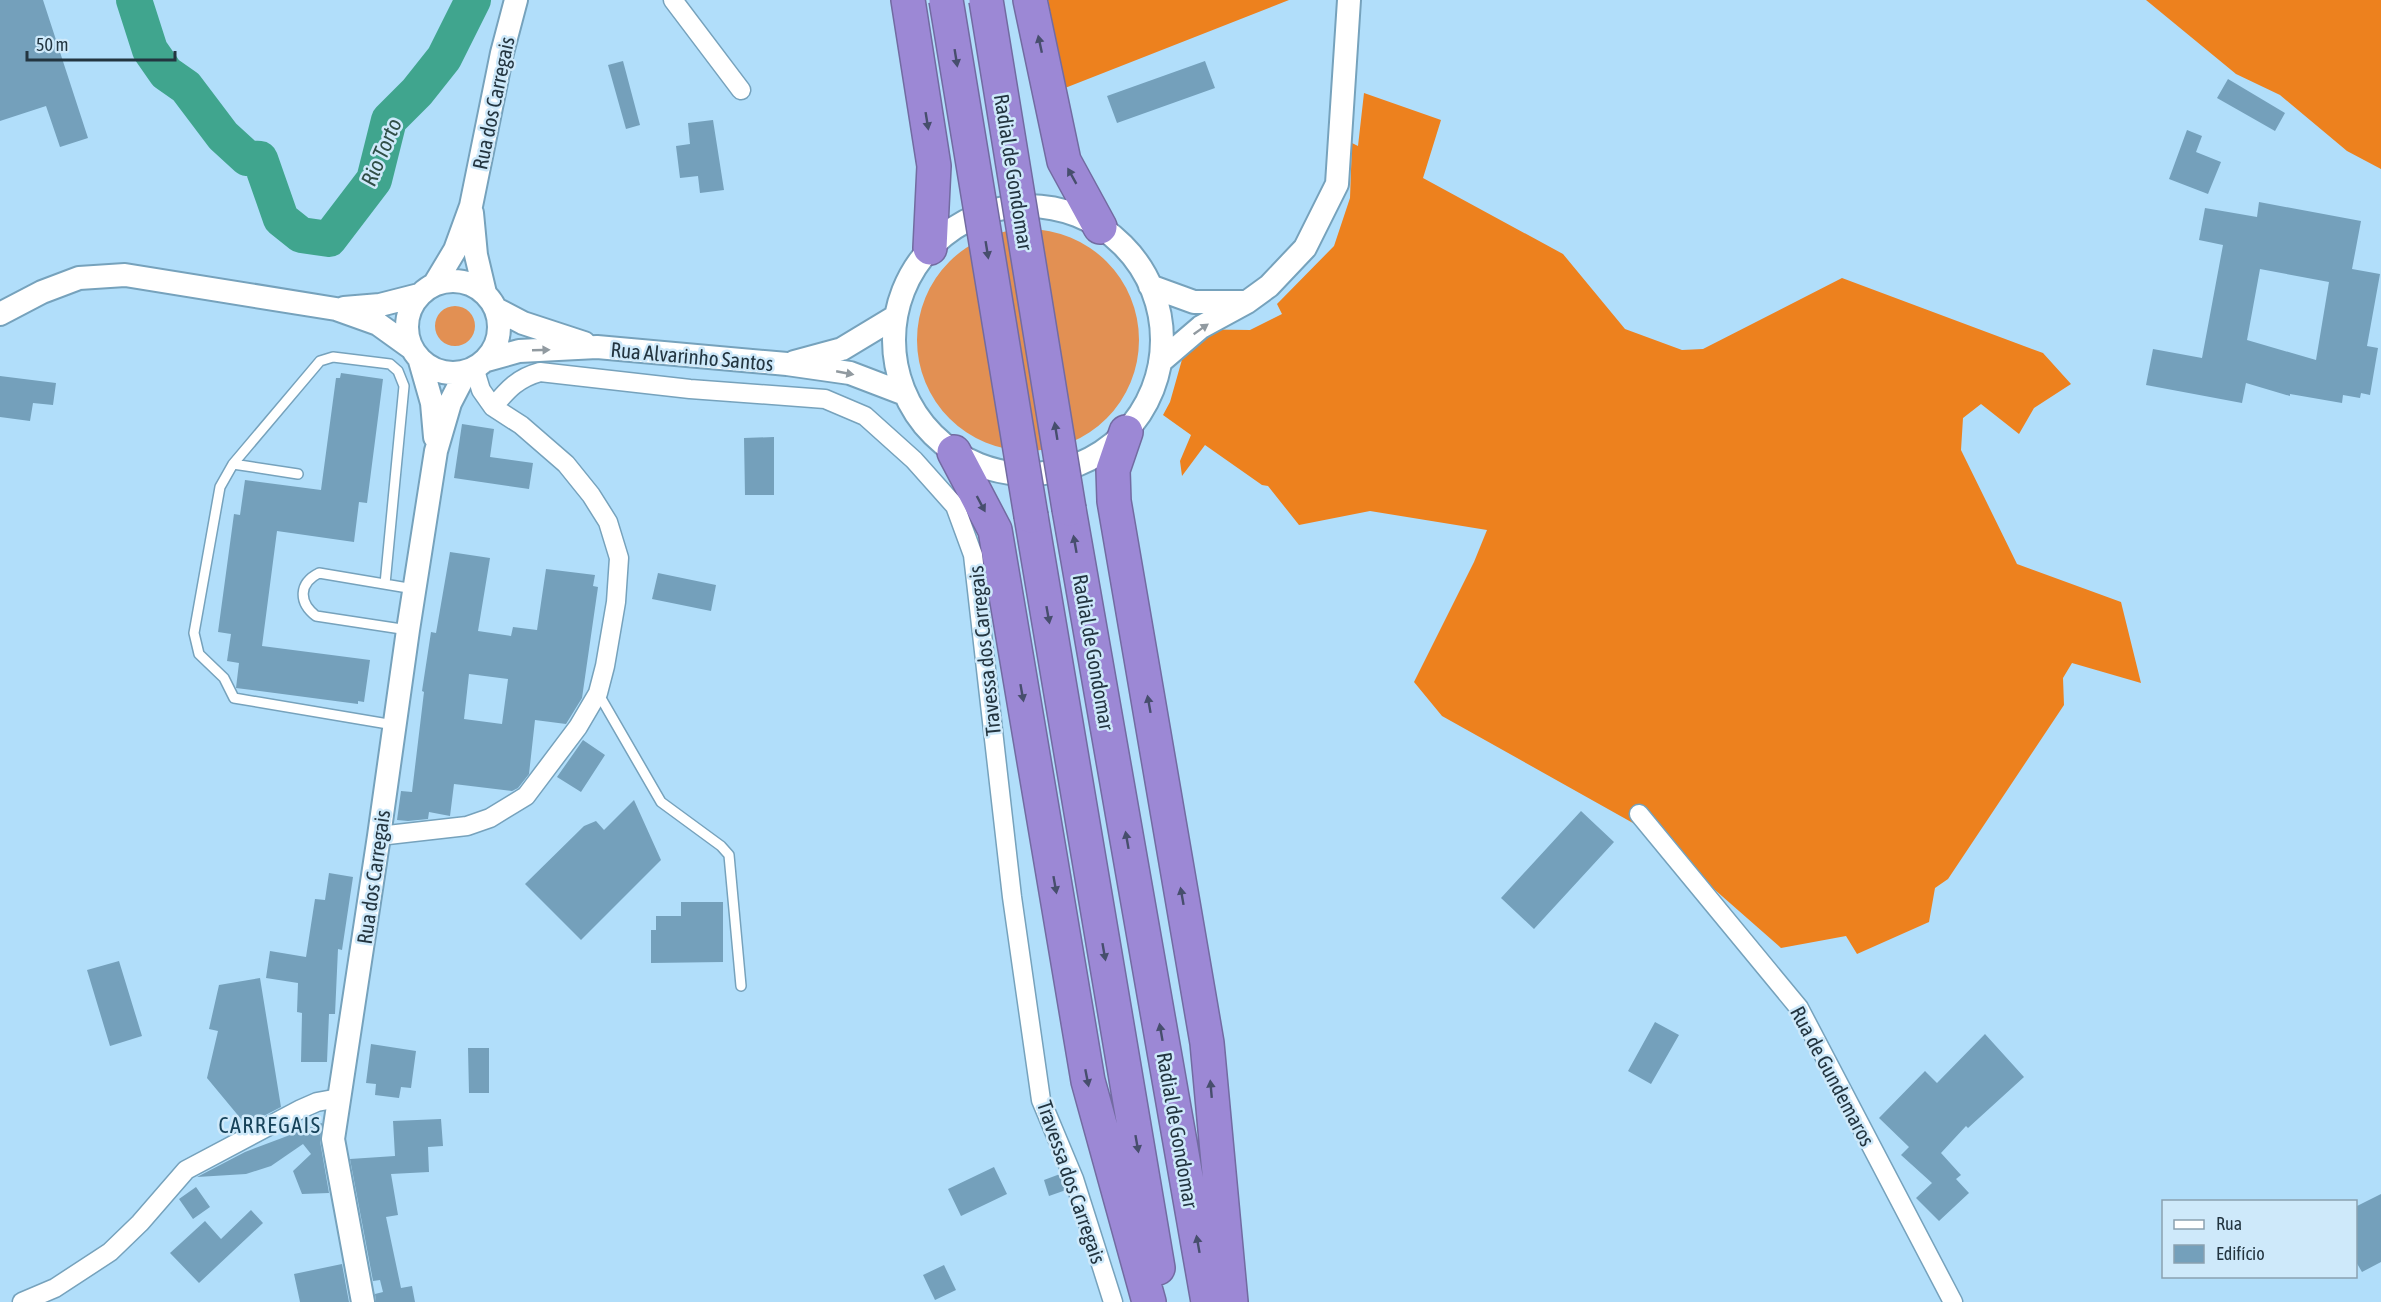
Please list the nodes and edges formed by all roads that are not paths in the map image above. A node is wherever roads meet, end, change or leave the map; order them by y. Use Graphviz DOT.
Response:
graph roads {
  1 [pos="516,0"];
  2 [pos="673,0"];
  3 [pos="946,0"];
  4 [pos="986,0"];
  5 [pos="1030,0"];
  6 [pos="1349,0"];
  7 [pos="909,11"];
  8 [pos="741,90"];
  9 [pos="471,206"];
  10 [pos="1101,227"];
  11 [pos="930,248"];
  12 [pos="1150,285"];
  13 [pos="426,290"];
  14 [pos="490,301"];
  15 [pos="1247,302"];
  16 [pos="336,309"];
  17 [pos="0,314"];
  18 [pos="895,317"];
  19 [pos="597,347"];
  20 [pos="415,354"];
  21 [pos="1160,362"];
  22 [pos="787,364"];
  23 [pos="476,366"];
  24 [pos="905,394"];
  25 [pos="493,407"];
  26 [pos="1126,432"];
  27 [pos="436,451"];
  28 [pos="954,452"];
  29 [pos="233,464"];
  30 [pos="298,474"];
  31 [pos="385,584"];
  32 [pos="414,589"];
  33 [pos="408,630"];
  34 [pos="598,693"];
  35 [pos="394,725"];
  36 [pos="1639,814"];
  37 [pos="379,836"];
  38 [pos="741,986"];
  39 [pos="339,1098"];
  40 [pos="22,1302"];
  41 [pos="363,1302"];
  42 [pos="1113,1302"];
  43 [pos="1149,1302"];
  44 [pos="1163,1302"];
  45 [pos="1208,1302"];
  46 [pos="1231,1302"];
  47 [pos="1953,1302"];
  1 -- 9 [label="street, Rua dos Carregais"];
  2 -- 8 [label="street"];
  3 -- 44 [label="highway, Radial de Gondomar, one-way, bridge"];
  45 -- 4 [label="highway, Radial de Gondomar, one-way, bridge"];
  10 -- 5 [label="highway, one-way"];
  6 -- 15 [label="street"];
  7 -- 11 [label="highway, one-way"];
  9 -- 13 [label="street, Rua dos Carregais"];
  9 -- 14 [label="street, Rua dos Carregais"];
  10 -- 11 [label="street"];
  10 -- 12 [label="street"];
  11 -- 18 [label="street"];
  12 -- 15 [label="street"];
  12 -- 21 [label="street"];
  13 -- 14 [label="street"];
  13 -- 16 [label="street"];
  13 -- 20 [label="street"];
  14 -- 19 [label="street, Rua Alvarinho Santos"];
  14 -- 23 [label="street"];
  21 -- 15 [label="street, one-way"];
  16 -- 17 [label="street"];
  16 -- 20 [label="street"];
  18 -- 22 [label="street, Rua Alvarinho Santos"];
  18 -- 24 [label="street"];
  19 -- 22 [label="street, Rua Alvarinho Santos"];
  23 -- 19 [label="street, Rua Alvarinho Santos, one-way"];
  20 -- 23 [label="street"];
  20 -- 27 [label="street, Rua dos Carregais"];
  21 -- 26 [label="street"];
  22 -- 24 [label="street, Rua Alvarinho Santos, one-way"];
  23 -- 25 [label="street"];
  23 -- 27 [label="street, Rua dos Carregais"];
  24 -- 28 [label="street"];
  25 -- 34 [label="street"];
  25 -- 42 [label="street, Travessa dos Carregais"];
  26 -- 28 [label="street"];
  46 -- 26 [label="highway, one-way"];
  27 -- 32 [label="street, Rua dos Carregais"];
  28 -- 43 [label="highway, one-way"];
  29 -- 30 [label="lane"];
  29 -- 31 [label="lane"];
  29 -- 35 [label="lane"];
  31 -- 32 [label="lane"];
  31 -- 33 [label="lane"];
  32 -- 33 [label="street, Rua dos Carregais"];
  33 -- 35 [label="street, Rua dos Carregais"];
  34 -- 37 [label="street"];
  34 -- 38 [label="lane"];
  35 -- 37 [label="street, Rua dos Carregais"];
  36 -- 47 [label="street, Rua de Gundemaros"];
  37 -- 39 [label="street, Rua dos Carregais"];
  39 -- 40 [label="street"];
  39 -- 41 [label="street, Rua dos Carregais"];
}
